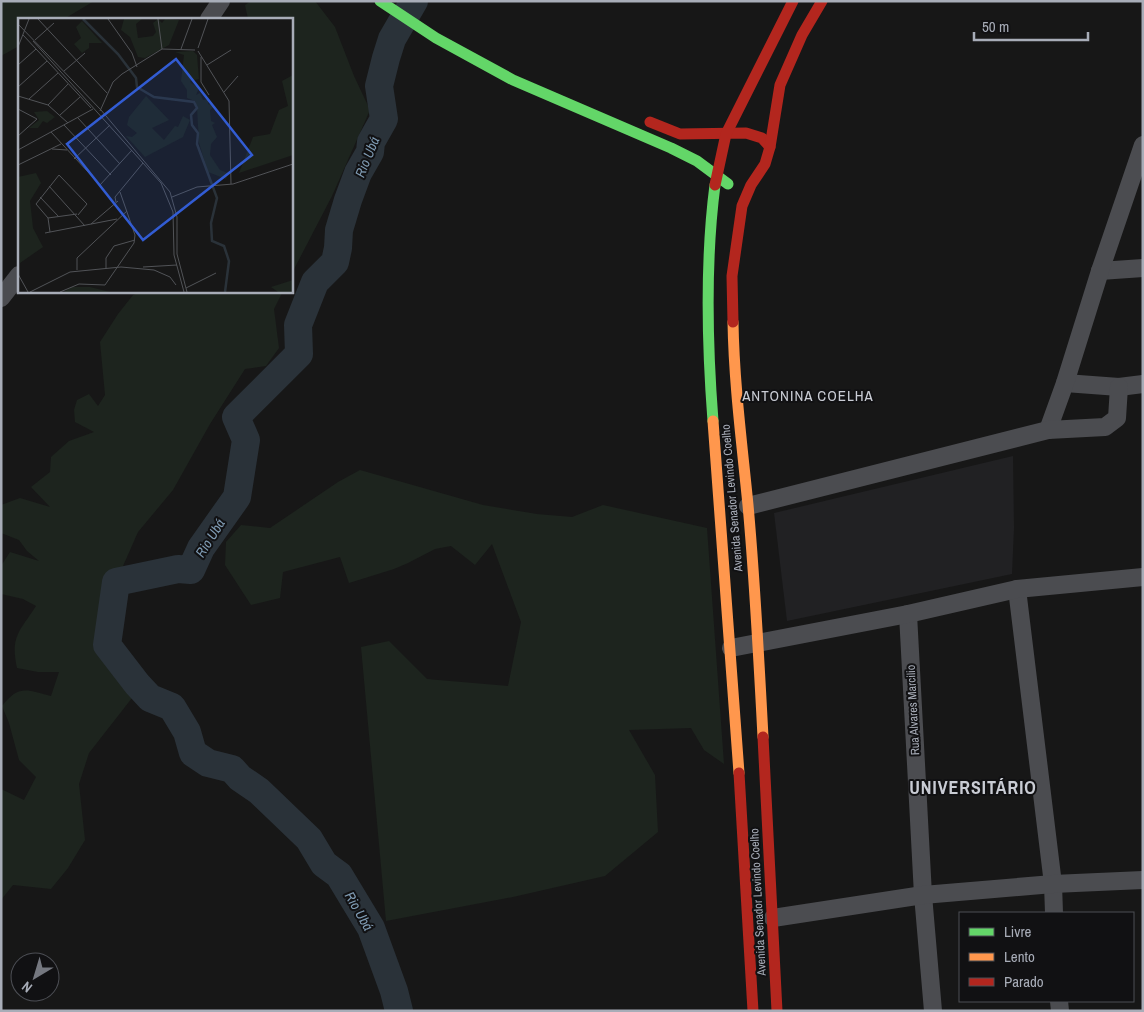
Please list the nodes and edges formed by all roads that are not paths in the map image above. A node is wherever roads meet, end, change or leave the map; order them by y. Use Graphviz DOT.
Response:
graph roads {
  1 [pos="221,1"];
  2 [pos="380,1"];
  3 [pos="398,1"];
  4 [pos="794,1"];
  5 [pos="822,1"];
  6 [pos="210,18"];
  7 [pos="438,34"];
  8 [pos="484,51"];
  9 [pos="636,117"];
  10 [pos="726,134"];
  11 [pos="1143,145"];
  12 [pos="770,148"];
  13 [pos="716,176"];
  14 [pos="751,184"];
  15 [pos="1143,268"];
  16 [pos="1100,271"];
  17 [pos="18,276"];
  18 [pos="1,298"];
  19 [pos="1065,383"];
  20 [pos="1143,384"];
  21 [pos="1119,387"];
  22 [pos="1048,430"];
  23 [pos="748,506"];
  24 [pos="1143,577"];
  25 [pos="1016,589"];
  26 [pos="908,614"];
  27 [pos="758,642"];
  28 [pos="731,648"];
  29 [pos="1143,880"];
  30 [pos="1053,884"];
  31 [pos="923,895"];
  32 [pos="1054,912"];
  33 [pos="773,918"];
  34 [pos="753,1011"];
  35 [pos="777,1011"];
  36 [pos="933,1011"];
  1 -- 6 [label="street"];
  2 -- 7 [label="street"];
  3 -- 7 [label="street"];
  4 -- 10 [label="street"];
  5 -- 12 [label="street, Avenida Senador Levindo Coelho"];
  7 -- 8 [label="street"];
  7 -- 13 [label="street"];
  9 -- 10 [label="street"];
  10 -- 12 [label="street"];
  10 -- 13 [label="street"];
  11 -- 16 [label="street"];
  12 -- 14 [label="street, Avenida Senador Levindo Coelho"];
  13 -- 14 [label="street"];
  13 -- 28 [label="street"];
  14 -- 23 [label="street, Avenida Senador Levindo Coelho"];
  15 -- 16 [label="street"];
  16 -- 19 [label="street"];
  17 -- 18 [label="street"];
  19 -- 21 [label="street"];
  19 -- 22 [label="street"];
  20 -- 21 [label="street"];
  21 -- 22 [label="street"];
  22 -- 23 [label="street"];
  23 -- 27 [label="street, Avenida Senador Levindo Coelho"];
  24 -- 25 [label="street"];
  25 -- 26 [label="street"];
  25 -- 30 [label="street"];
  26 -- 27 [label="street"];
  26 -- 31 [label="street, Rua Alvares Marcilio"];
  27 -- 28 [label="street"];
  27 -- 33 [label="street, Avenida Senador Levindo Coelho"];
  28 -- 34 [label="street"];
  29 -- 30 [label="street"];
  30 -- 31 [label="street"];
  30 -- 32 [label="street"];
  31 -- 33 [label="street"];
  31 -- 36 [label="street, Rua Alvares Marcilio"];
  33 -- 35 [label="street, Avenida Senador Levindo Coelho"];
}
